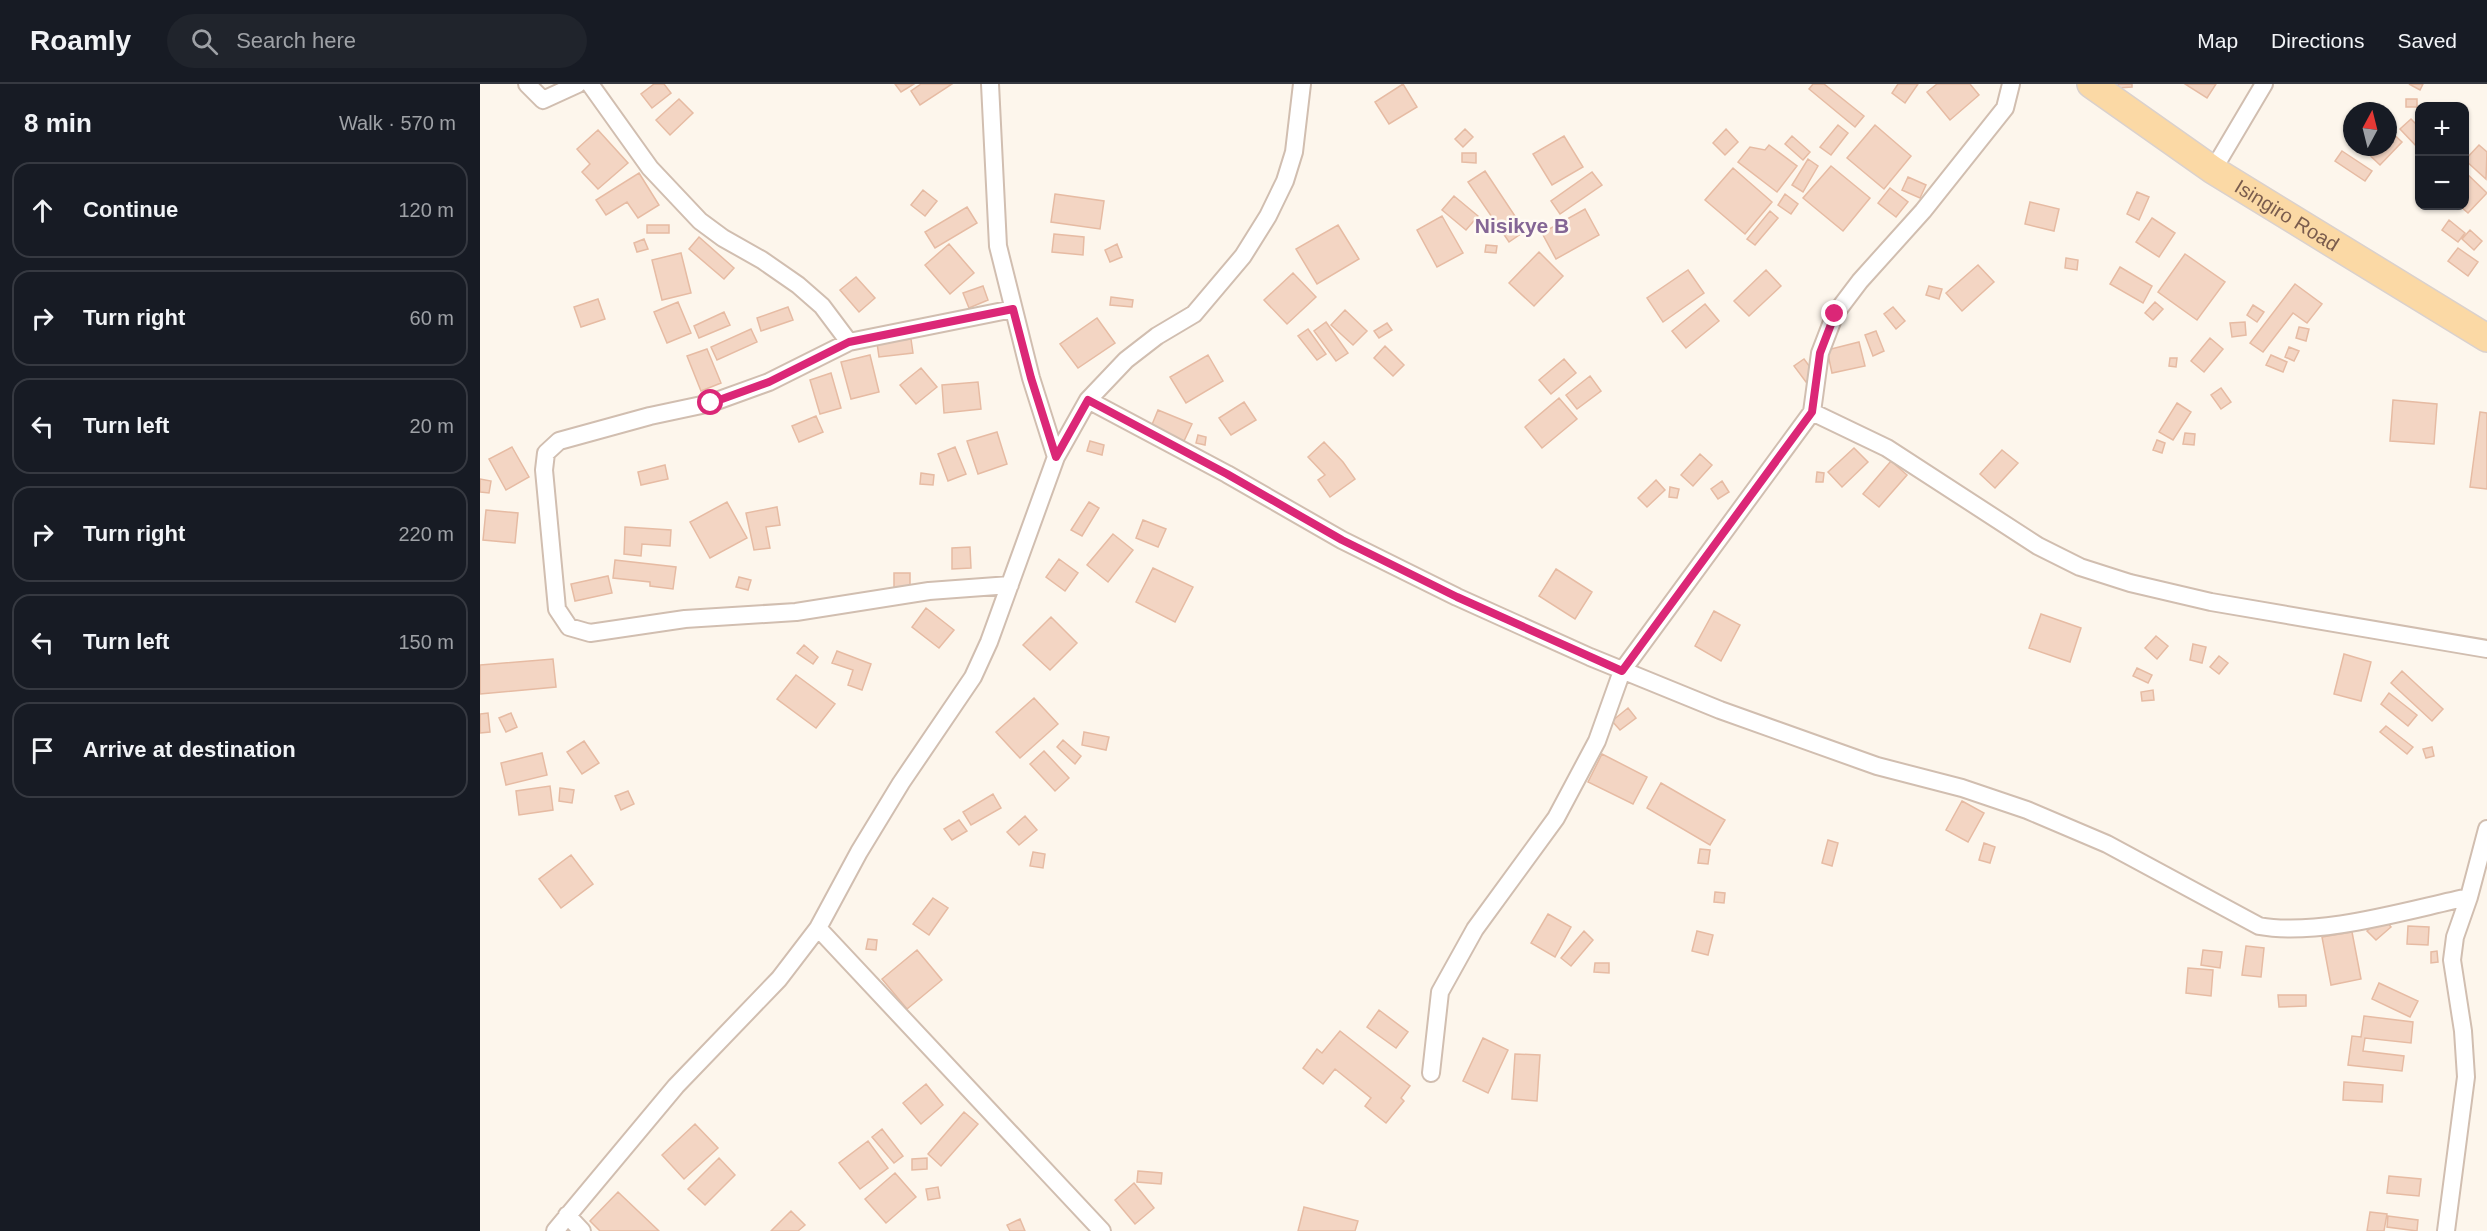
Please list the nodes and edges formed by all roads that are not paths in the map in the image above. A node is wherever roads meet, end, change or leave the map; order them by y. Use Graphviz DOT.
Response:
graph roads {
  1 [pos="527,84"];
  2 [pos="578,84"];
  3 [pos="590,84"];
  4 [pos="990,84"];
  5 [pos="1302,84"];
  6 [pos="2011,84"];
  7 [pos="2091,84"];
  8 [pos="2264,84"];
  9 [pos="2213,170"];
  10 [pos="1013,309"];
  11 [pos="2487,338"];
  12 [pos="849,342"];
  13 [pos="1088,400"];
  14 [pos="1812,412"];
  15 [pos="1056,457"];
  16 [pos="1010,585"];
  17 [pos="2487,649"];
  18 [pos="1622,671"];
  19 [pos="2487,829"];
  20 [pos="2469,897"];
  21 [pos="818,928"];
  22 [pos="1431,1073"];
  23 [pos="567,1215"];
  24 [pos="555,1231"];
  25 [pos="582,1231"];
  26 [pos="1102,1231"];
  27 [pos="2446,1231"];
  1 -- 2 [label="street"];
  3 -- 12 [label="street"];
  4 -- 10 [label="street"];
  5 -- 13 [label="street"];
  6 -- 14 [label="street"];
  7 -- 9 [label="main road, Isingiro Road"];
  8 -- 9 [label="street"];
  9 -- 11 [label="main road, Isingiro Road"];
  10 -- 12 [label="street"];
  10 -- 15 [label="street"];
  12 -- 16 [label="street"];
  13 -- 15 [label="street"];
  13 -- 18 [label="street"];
  14 -- 17 [label="street"];
  14 -- 18 [label="street"];
  15 -- 16 [label="street"];
  16 -- 21 [label="street"];
  18 -- 20 [label="street"];
  18 -- 22 [label="street"];
  19 -- 20 [label="street"];
  20 -- 27 [label="street"];
  21 -- 23 [label="street"];
  21 -- 26 [label="street"];
  23 -- 24 [label="street"];
  23 -- 25 [label="street"];
}
